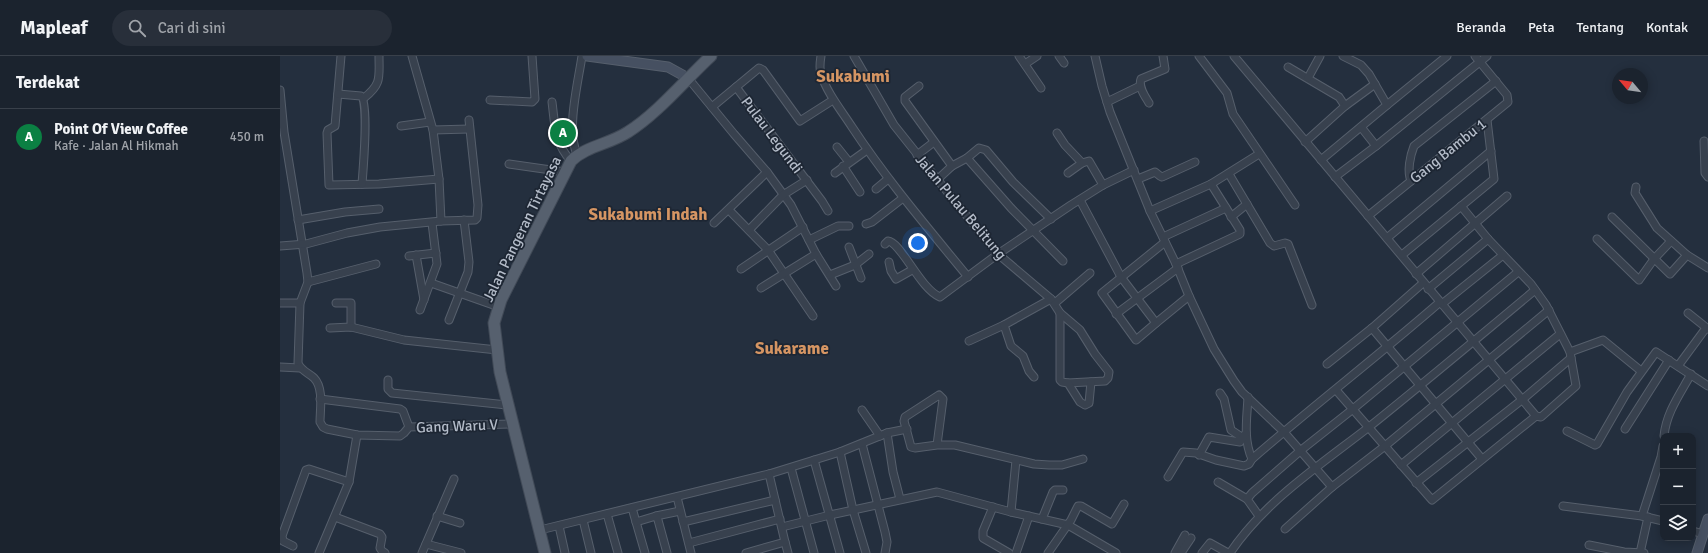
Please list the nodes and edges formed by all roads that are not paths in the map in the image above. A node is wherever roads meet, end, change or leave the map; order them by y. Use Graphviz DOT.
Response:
graph roads {
  1 [pos="341,56"];
  2 [pos="379,56"];
  3 [pos="412,56"];
  4 [pos="532,56"];
  5 [pos="582,56"];
  6 [pos="587,56"];
  7 [pos="711,56"];
  8 [pos="821,56"];
  9 [pos="854,56"];
  10 [pos="1019,56"];
  11 [pos="1037,56"];
  12 [pos="1059,56"];
  13 [pos="1095,56"];
  14 [pos="1163,56"];
  15 [pos="1199,56"];
  16 [pos="1234,56"];
  17 [pos="1320,56"];
  18 [pos="1343,56"];
  19 [pos="1448,56"];
  20 [pos="1475,56"];
  21 [pos="1487,56"];
  22 [pos="627,58"];
  23 [pos="1481,62"];
  24 [pos="1064,63"];
  25 [pos="1025,64"];
  26 [pos="1288,66"];
  27 [pos="688,78"];
  28 [pos="1308,78"];
  29 [pos="1496,81"];
  30 [pos="1375,84"];
  31 [pos="919,86"];
  32 [pos="1140,86"];
  33 [pos="736,87"];
  34 [pos="1041,88"];
  35 [pos="280,90"];
  36 [pos="338,94"];
  37 [pos="364,98"];
  38 [pos="490,100"];
  39 [pos="833,100"];
  40 [pos="552,102"];
  41 [pos="1107,102"];
  42 [pos="1149,103"];
  43 [pos="1387,105"];
  44 [pos="1345,106"];
  45 [pos="712,107"];
  46 [pos="469,120"];
  47 [pos="1487,120"];
  48 [pos="430,122"];
  49 [pos="401,126"];
  50 [pos="1361,127"];
  51 [pos="469,129"];
  52 [pos="432,130"];
  53 [pos="282,132"];
  54 [pos="1057,133"];
  55 [pos="1704,141"];
  56 [pos="934,142"];
  57 [pos="1305,142"];
  58 [pos="1376,146"];
  59 [pos="837,147"];
  60 [pos="866,150"];
  61 [pos="1491,151"];
  62 [pos="1260,154"];
  63 [pos="917,155"];
  64 [pos="574,158"];
  65 [pos="967,158"];
  66 [pos="1321,160"];
  67 [pos="1195,162"];
  68 [pos="1082,163"];
  69 [pos="509,164"];
  70 [pos="846,164"];
  71 [pos="952,166"];
  72 [pos="1134,170"];
  73 [pos="565,172"];
  74 [pos="767,172"];
  75 [pos="835,173"];
  76 [pos="1068,173"];
  77 [pos="1229,174"];
  78 [pos="1708,176"];
  79 [pos="1335,177"];
  80 [pos="439,179"];
  81 [pos="888,179"];
  82 [pos="938,179"];
  83 [pos="1138,179"];
  84 [pos="806,180"];
  85 [pos="1411,181"];
  86 [pos="362,184"];
  87 [pos="1211,184"];
  88 [pos="1103,185"];
  89 [pos="1636,187"];
  90 [pos="876,189"];
  91 [pos="860,192"];
  92 [pos="784,195"];
  93 [pos="1507,196"];
  94 [pos="903,198"];
  95 [pos="1080,200"];
  96 [pos="1247,204"];
  97 [pos="1294,205"];
  98 [pos="1461,206"];
  99 [pos="1226,208"];
  100 [pos="379,209"];
  101 [pos="728,210"];
  102 [pos="828,211"];
  103 [pos="1150,211"];
  104 [pos="1231,216"];
  105 [pos="1368,216"];
  106 [pos="1612,217"];
  107 [pos="1051,219"];
  108 [pos="298,220"];
  109 [pos="464,220"];
  110 [pos="441,221"];
  111 [pos="432,223"];
  112 [pos="714,223"];
  113 [pos="866,224"];
  114 [pos="1475,224"];
  115 [pos="849,226"];
  116 [pos="803,227"];
  117 [pos="749,230"];
  118 [pos="1033,231"];
  119 [pos="1387,238"];
  120 [pos="1488,239"];
  121 [pos="1597,239"];
  122 [pos="809,240"];
  123 [pos="1164,240"];
  124 [pos="1671,241"];
  125 [pos="302,244"];
  126 [pos="884,244"];
  127 [pos="280,246"];
  128 [pos="849,247"];
  129 [pos="768,250"];
  130 [pos="436,253"];
  131 [pos="816,254"];
  132 [pos="869,254"];
  133 [pos="998,254"];
  134 [pos="1402,255"];
  135 [pos="1503,255"];
  136 [pos="1687,255"];
  137 [pos="1654,259"];
  138 [pos="1063,261"];
  139 [pos="889,262"];
  140 [pos="376,264"];
  141 [pos="855,265"];
  142 [pos="1177,266"];
  143 [pos="1708,268"];
  144 [pos="741,269"];
  145 [pos="912,270"];
  146 [pos="1518,272"];
  147 [pos="785,273"];
  148 [pos="1090,273"];
  149 [pos="1416,274"];
  150 [pos="830,275"];
  151 [pos="968,277"];
  152 [pos="1121,277"];
  153 [pos="860,278"];
  154 [pos="308,282"];
  155 [pos="431,283"];
  156 [pos="836,286"];
  157 [pos="1426,286"];
  158 [pos="761,288"];
  159 [pos="1535,290"];
  160 [pos="460,293"];
  161 [pos="1189,296"];
  162 [pos="1137,298"];
  163 [pos="424,300"];
  164 [pos="1053,301"];
  165 [pos="280,303"];
  166 [pos="300,303"];
  167 [pos="336,303"];
  168 [pos="1441,303"];
  169 [pos="1312,305"];
  170 [pos="499,307"];
  171 [pos="420,310"];
  172 [pos="1549,310"];
  173 [pos="1060,313"];
  174 [pos="1688,313"];
  175 [pos="1116,314"];
  176 [pos="813,316"];
  177 [pos="449,320"];
  178 [pos="1457,322"];
  179 [pos="1156,323"];
  180 [pos="1004,325"];
  181 [pos="351,327"];
  182 [pos="330,328"];
  183 [pos="1372,328"];
  184 [pos="1707,329"];
  185 [pos="1560,334"];
  186 [pos="969,341"];
  187 [pos="1474,341"];
  188 [pos="1388,347"];
  189 [pos="497,350"];
  190 [pos="1570,355"];
  191 [pos="1491,360"];
  192 [pos="1669,360"];
  193 [pos="1327,364"];
  194 [pos="1678,366"];
  195 [pos="280,367"];
  196 [pos="1405,367"];
  197 [pos="300,368"];
  198 [pos="1641,371"];
  199 [pos="1691,374"];
  200 [pos="1034,377"];
  201 [pos="388,380"];
  202 [pos="1506,380"];
  203 [pos="1091,382"];
  204 [pos="1068,383"];
  205 [pos="1420,386"];
  206 [pos="1708,386"];
  207 [pos="1336,390"];
  208 [pos="1220,393"];
  209 [pos="1248,397"];
  210 [pos="1523,398"];
  211 [pos="320,399"];
  212 [pos="1436,404"];
  213 [pos="507,405"];
  214 [pos="1353,409"];
  215 [pos="862,410"];
  216 [pos="1536,416"];
  217 [pos="1452,423"];
  218 [pos="512,424"];
  219 [pos="409,427"];
  220 [pos="1368,427"];
  221 [pos="907,429"];
  222 [pos="1625,429"];
  223 [pos="1231,430"];
  224 [pos="1567,431"];
  225 [pos="1284,432"];
  226 [pos="1664,433"];
  227 [pos="357,435"];
  228 [pos="883,435"];
  229 [pos="1243,437"];
  230 [pos="1230,440"];
  231 [pos="1468,442"];
  232 [pos="862,444"];
  233 [pos="937,445"];
  234 [pos="1385,446"];
  235 [pos="1248,451"];
  236 [pos="1300,451"];
  237 [pos="840,452"];
  238 [pos="1199,455"];
  239 [pos="1083,459"];
  240 [pos="1252,459"];
  241 [pos="1482,459"];
  242 [pos="814,460"];
  243 [pos="1016,460"];
  244 [pos="1660,461"];
  245 [pos="1400,465"];
  246 [pos="791,468"];
  247 [pos="1315,469"];
  248 [pos="769,474"];
  249 [pos="1168,477"];
  250 [pos="454,479"];
  251 [pos="349,482"];
  252 [pos="1218,482"];
  253 [pos="1416,483"];
  254 [pos="1332,487"];
  255 [pos="1063,490"];
  256 [pos="677,497"];
  257 [pos="900,499"];
  258 [pos="1247,499"];
  259 [pos="775,500"];
  260 [pos="877,504"];
  261 [pos="1124,504"];
  262 [pos="1563,506"];
  263 [pos="993,507"];
  264 [pos="632,508"];
  265 [pos="854,510"];
  266 [pos="680,511"];
  267 [pos="1011,512"];
  268 [pos="607,514"];
  269 [pos="830,515"];
  270 [pos="436,516"];
  271 [pos="656,516"];
  272 [pos="1029,516"];
  273 [pos="1259,516"];
  274 [pos="335,517"];
  275 [pos="1645,517"];
  276 [pos="1042,519"];
  277 [pos="1708,519"];
  278 [pos="583,520"];
  279 [pos="1660,520"];
  280 [pos="805,521"];
  281 [pos="636,522"];
  282 [pos="683,522"];
  283 [pos="460,523"];
  284 [pos="781,523"];
  285 [pos="1068,525"];
  286 [pos="558,526"];
  287 [pos="1285,529"];
  288 [pos="540,530"];
  289 [pos="1696,532"];
  290 [pos="1703,534"];
  291 [pos="784,542"];
  292 [pos="689,543"];
  293 [pos="426,544"];
  294 [pos="1589,545"];
  295 [pos="293,546"];
  296 [pos="319,553"];
  297 [pos="385,553"];
  298 [pos="422,553"];
  299 [pos="461,553"];
  300 [pos="545,553"];
  301 [pos="565,553"];
  302 [pos="592,553"];
  303 [pos="618,553"];
  304 [pos="645,553"];
  305 [pos="667,553"];
  306 [pos="691,553"];
  307 [pos="746,553"];
  308 [pos="788,553"];
  309 [pos="814,553"];
  310 [pos="840,553"];
  311 [pos="866,553"];
  312 [pos="885,553"];
  313 [pos="1008,553"];
  314 [pos="1016,553"];
  315 [pos="1048,553"];
  316 [pos="1116,553"];
  317 [pos="1175,553"];
  318 [pos="1181,553"];
  319 [pos="1202,553"];
  320 [pos="1229,553"];
  321 [pos="1640,553"];
  322 [pos="1644,553"];
  323 [pos="1697,553"];
  1 -- 36 [label="street"];
  2 -- 37 [label="street"];
  3 -- 48 [label="street"];
  4 -- 38 [label="street"];
  5 -- 64 [label="street"];
  6 -- 22 [label="street"];
  7 -- 27 [label="main road, Jalan Pangeran Tirtayasa"];
  8 -- 39 [label="street"];
  9 -- 63 [label="street, Jalan Pulau Belitung"];
  10 -- 25 [label="street"];
  11 -- 25 [label="street"];
  12 -- 24 [label="street"];
  13 -- 41 [label="street"];
  14 -- 32 [label="street"];
  15 -- 62 [label="street"];
  16 -- 57 [label="street"];
  17 -- 28 [label="street"];
  18 -- 30 [label="street"];
  19 -- 43 [label="street"];
  20 -- 23 [label="street"];
  21 -- 23 [label="street"];
  22 -- 27 [label="street"];
  23 -- 29 [label="street"];
  23 -- 58 [label="street"];
  25 -- 34 [label="street"];
  26 -- 28 [label="street"];
  27 -- 45 [label="street"];
  27 -- 64 [label="main road, Jalan Pangeran Tirtayasa"];
  28 -- 44 [label="street"];
  29 -- 47 [label="street, Gang Bambu 1"];
  29 -- 85 [label="street"];
  30 -- 43 [label="street"];
  30 -- 44 [label="street"];
  31 -- 56 [label="street"];
  32 -- 41 [label="street"];
  32 -- 42 [label="street"];
  33 -- 39 [label="street"];
  33 -- 45 [label="street, Pulau Legundi"];
  33 -- 84 [label="street, Pulau Legundi"];
  35 -- 53 [label="street"];
  36 -- 37 [label="street"];
  36 -- 86 [label="street"];
  37 -- 86 [label="street"];
  39 -- 60 [label="street"];
  40 -- 64 [label="street"];
  41 -- 72 [label="street"];
  43 -- 50 [label="street"];
  44 -- 57 [label="street"];
  45 -- 74 [label="street"];
  46 -- 51 [label="street"];
  47 -- 61 [label="street"];
  47 -- 85 [label="street, Gang Bambu 1"];
  48 -- 49 [label="street"];
  48 -- 52 [label="street"];
  50 -- 58 [label="street"];
  50 -- 66 [label="street"];
  51 -- 52 [label="street"];
  51 -- 109 [label="street"];
  52 -- 80 [label="street"];
  53 -- 108 [label="street"];
  54 -- 68 [label="street"];
  55 -- 78 [label="street"];
  56 -- 63 [label="street"];
  56 -- 71 [label="street"];
  57 -- 66 [label="street"];
  58 -- 79 [label="street"];
  59 -- 70 [label="street"];
  60 -- 70 [label="street"];
  60 -- 81 [label="street"];
  61 -- 98 [label="street"];
  61 -- 119 [label="street"];
  62 -- 77 [label="street"];
  62 -- 97 [label="street"];
  63 -- 82 [label="street, Jalan Pulau Belitung"];
  64 -- 73 [label="main road, Jalan Pangeran Tirtayasa"];
  65 -- 71 [label="street"];
  65 -- 107 [label="street"];
  65 -- 118 [label="street"];
  66 -- 79 [label="street"];
  67 -- 83 [label="street"];
  68 -- 76 [label="street"];
  68 -- 88 [label="street"];
  69 -- 73 [label="street"];
  70 -- 75 [label="street"];
  70 -- 91 [label="street"];
  71 -- 82 [label="street"];
  72 -- 83 [label="street"];
  72 -- 88 [label="street"];
  73 -- 170 [label="main road, Jalan Pangeran Tirtayasa"];
  74 -- 92 [label="street"];
  74 -- 101 [label="street"];
  77 -- 87 [label="street"];
  77 -- 96 [label="street"];
  79 -- 105 [label="street"];
  80 -- 86 [label="street"];
  80 -- 110 [label="street"];
  81 -- 90 [label="street"];
  81 -- 94 [label="street"];
  82 -- 133 [label="street, Jalan Pulau Belitung"];
  83 -- 103 [label="street"];
  84 -- 92 [label="street"];
  84 -- 102 [label="street, Pulau Legundi"];
  85 -- 105 [label="street, Gang Bambu 1"];
  87 -- 99 [label="street"];
  87 -- 103 [label="street"];
  88 -- 95 [label="street"];
  89 -- 124 [label="street"];
  92 -- 116 [label="street"];
  92 -- 117 [label="street"];
  93 -- 114 [label="street"];
  94 -- 113 [label="street"];
  94 -- 151 [label="street"];
  95 -- 107 [label="street"];
  95 -- 152 [label="street"];
  96 -- 104 [label="street"];
  96 -- 169 [label="street"];
  98 -- 114 [label="street"];
  98 -- 134 [label="street"];
  99 -- 104 [label="street"];
  99 -- 123 [label="street"];
  100 -- 108 [label="street"];
  101 -- 112 [label="street"];
  101 -- 117 [label="street"];
  103 -- 123 [label="street"];
  104 -- 142 [label="street"];
  105 -- 119 [label="street"];
  106 -- 137 [label="street"];
  107 -- 118 [label="street"];
  108 -- 125 [label="street"];
  109 -- 110 [label="street"];
  109 -- 160 [label="street"];
  110 -- 111 [label="street"];
  111 -- 125 [label="street"];
  111 -- 130 [label="street"];
  114 -- 120 [label="street"];
  114 -- 149 [label="street"];
  115 -- 122 [label="street"];
  116 -- 122 [label="street"];
  116 -- 129 [label="street"];
  117 -- 129 [label="street"];
  118 -- 133 [label="street"];
  118 -- 138 [label="street"];
  119 -- 134 [label="street"];
  120 -- 135 [label="street"];
  120 -- 157 [label="street"];
  121 -- 137 [label="street"];
  122 -- 131 [label="street"];
  123 -- 142 [label="street"];
  123 -- 152 [label="street"];
  124 -- 136 [label="street"];
  124 -- 137 [label="street"];
  125 -- 127 [label="street"];
  125 -- 154 [label="street"];
  126 -- 145 [label="street"];
  128 -- 141 [label="street"];
  129 -- 144 [label="street"];
  129 -- 147 [label="street"];
  130 -- 155 [label="street"];
  130 -- 163 [label="street"];
  131 -- 147 [label="street"];
  131 -- 150 [label="street"];
  132 -- 141 [label="street"];
  133 -- 151 [label="street"];
  133 -- 164 [label="street, Jalan Pulau Belitung"];
  134 -- 149 [label="street"];
  135 -- 146 [label="street"];
  135 -- 168 [label="street"];
  136 -- 137 [label="street"];
  136 -- 143 [label="street"];
  139 -- 145 [label="street"];
  140 -- 154 [label="street"];
  141 -- 150 [label="street"];
  141 -- 153 [label="street"];
  142 -- 161 [label="street"];
  142 -- 162 [label="street"];
  145 -- 151 [label="street"];
  146 -- 159 [label="street"];
  146 -- 178 [label="street"];
  147 -- 158 [label="street"];
  147 -- 176 [label="street"];
  148 -- 164 [label="street"];
  149 -- 157 [label="street"];
  150 -- 156 [label="street"];
  152 -- 162 [label="street"];
  152 -- 175 [label="street"];
  154 -- 166 [label="street"];
  155 -- 160 [label="street"];
  155 -- 163 [label="street"];
  157 -- 168 [label="street"];
  157 -- 183 [label="street"];
  159 -- 172 [label="street"];
  159 -- 187 [label="street"];
  160 -- 170 [label="street"];
  160 -- 177 [label="street"];
  161 -- 179 [label="street"];
  161 -- 209 [label="street"];
  162 -- 175 [label="street"];
  162 -- 179 [label="street"];
  163 -- 171 [label="street"];
  164 -- 173 [label="street, Jalan Pulau Belitung"];
  164 -- 180 [label="street"];
  165 -- 166 [label="street"];
  166 -- 197 [label="street"];
  167 -- 181 [label="street"];
  168 -- 178 [label="street"];
  168 -- 188 [label="street"];
  170 -- 189 [label="main road, Jalan Pangeran Tirtayasa"];
  172 -- 185 [label="street"];
  172 -- 191 [label="street"];
  173 -- 203 [label="street, Jalan Pulau Belitung"];
  173 -- 204 [label="street"];
  174 -- 184 [label="street"];
  175 -- 179 [label="street"];
  178 -- 187 [label="street"];
  178 -- 196 [label="street"];
  180 -- 186 [label="street"];
  180 -- 200 [label="street"];
  181 -- 182 [label="street"];
  181 -- 189 [label="street"];
  183 -- 188 [label="street"];
  183 -- 193 [label="street"];
  184 -- 194 [label="street"];
  185 -- 190 [label="street"];
  185 -- 202 [label="street"];
  187 -- 191 [label="street"];
  187 -- 205 [label="street"];
  188 -- 196 [label="street"];
  188 -- 207 [label="street"];
  189 -- 213 [label="main road, Jalan Pangeran Tirtayasa"];
  190 -- 198 [label="street"];
  190 -- 210 [label="street"];
  190 -- 216 [label="street"];
  191 -- 202 [label="street"];
  191 -- 212 [label="street"];
  192 -- 194 [label="street"];
  192 -- 198 [label="street"];
  192 -- 222 [label="street"];
  194 -- 199 [label="street"];
  195 -- 197 [label="street"];
  196 -- 205 [label="street"];
  196 -- 214 [label="street"];
  197 -- 211 [label="street"];
  198 -- 224 [label="street"];
  199 -- 206 [label="street"];
  199 -- 226 [label="street"];
  201 -- 213 [label="street"];
  202 -- 210 [label="street"];
  202 -- 217 [label="street"];
  203 -- 204 [label="street"];
  203 -- 204 [label="street"];
  205 -- 212 [label="street"];
  205 -- 220 [label="street"];
  207 -- 214 [label="street"];
  207 -- 225 [label="street"];
  208 -- 223 [label="street"];
  209 -- 225 [label="street"];
  209 -- 229 [label="street"];
  210 -- 216 [label="street"];
  210 -- 231 [label="street"];
  211 -- 219 [label="street"];
  211 -- 227 [label="street, Gang Waru V"];
  212 -- 217 [label="street"];
  212 -- 234 [label="street"];
  213 -- 218 [label="main road, Jalan Pangeran Tirtayasa"];
  214 -- 220 [label="street"];
  214 -- 236 [label="street"];
  215 -- 228 [label="street"];
  216 -- 241 [label="street"];
  217 -- 231 [label="street"];
  217 -- 245 [label="street"];
  218 -- 219 [label="street, Gang Waru V"];
  218 -- 288 [label="main road, Jalan Pangeran Tirtayasa"];
  219 -- 227 [label="street, Gang Waru V"];
  220 -- 234 [label="street"];
  220 -- 247 [label="street"];
  221 -- 228 [label="street"];
  221 -- 233 [label="street"];
  221 -- 233 [label="street"];
  223 -- 229 [label="street"];
  223 -- 230 [label="street"];
  225 -- 236 [label="street"];
  225 -- 240 [label="street"];
  227 -- 251 [label="street"];
  228 -- 232 [label="street"];
  228 -- 257 [label="street"];
  229 -- 230 [label="street"];
  229 -- 235 [label="street"];
  229 -- 235 [label="street"];
  230 -- 238 [label="street"];
  231 -- 241 [label="street"];
  231 -- 253 [label="street"];
  232 -- 237 [label="street"];
  232 -- 260 [label="street"];
  233 -- 243 [label="street"];
  234 -- 245 [label="street"];
  234 -- 254 [label="street"];
  235 -- 240 [label="street"];
  236 -- 247 [label="street"];
  236 -- 258 [label="street"];
  237 -- 242 [label="street"];
  237 -- 265 [label="street"];
  238 -- 240 [label="street"];
  238 -- 249 [label="street"];
  239 -- 243 [label="street"];
  241 -- 253 [label="street"];
  242 -- 246 [label="street"];
  242 -- 269 [label="street"];
  243 -- 267 [label="street"];
  244 -- 275 [label="street"];
  245 -- 253 [label="street"];
  246 -- 248 [label="street"];
  246 -- 280 [label="street"];
  247 -- 254 [label="street"];
  247 -- 273 [label="street"];
  248 -- 256 [label="street"];
  248 -- 259 [label="street"];
  250 -- 270 [label="street"];
  251 -- 274 [label="street"];
  251 -- 295 [label="street"];
  252 -- 258 [label="street"];
  254 -- 287 [label="street"];
  255 -- 276 [label="street"];
  256 -- 264 [label="street"];
  256 -- 266 [label="street"];
  257 -- 260 [label="street"];
  257 -- 263 [label="street"];
  258 -- 273 [label="street"];
  259 -- 282 [label="street"];
  259 -- 284 [label="street"];
  260 -- 265 [label="street"];
  260 -- 312 [label="street"];
  261 -- 285 [label="street"];
  262 -- 275 [label="street"];
  263 -- 267 [label="street"];
  263 -- 313 [label="street"];
  264 -- 268 [label="street"];
  264 -- 281 [label="street"];
  265 -- 269 [label="street"];
  265 -- 311 [label="street"];
  266 -- 271 [label="street"];
  266 -- 282 [label="street"];
  267 -- 272 [label="street"];
  268 -- 278 [label="street"];
  268 -- 303 [label="street"];
  269 -- 280 [label="street"];
  269 -- 310 [label="street"];
  270 -- 283 [label="street"];
  270 -- 293 [label="street"];
  271 -- 281 [label="street"];
  271 -- 305 [label="street"];
  272 -- 276 [label="street"];
  272 -- 314 [label="street"];
  273 -- 320 [label="street"];
  274 -- 296 [label="street"];
  274 -- 297 [label="street"];
  275 -- 279 [label="street"];
  275 -- 321 [label="street"];
  276 -- 285 [label="street"];
  277 -- 290 [label="street"];
  278 -- 286 [label="street"];
  278 -- 302 [label="street"];
  280 -- 284 [label="street"];
  280 -- 309 [label="street"];
  281 -- 304 [label="street"];
  282 -- 292 [label="street"];
  284 -- 291 [label="street"];
  284 -- 292 [label="street"];
  285 -- 315 [label="street"];
  285 -- 316 [label="street"];
  286 -- 288 [label="street"];
  286 -- 301 [label="street"];
  288 -- 300 [label="main road, Jalan Pangeran Tirtayasa"];
  289 -- 290 [label="street"];
  290 -- 323 [label="street"];
  291 -- 307 [label="street"];
  291 -- 308 [label="street"];
  292 -- 306 [label="street"];
  293 -- 298 [label="street"];
  293 -- 299 [label="street"];
  294 -- 321 [label="street"];
  317 -- 318 [label="street"];
  319 -- 320 [label="street"];
  321 -- 322 [label="street"];
}
